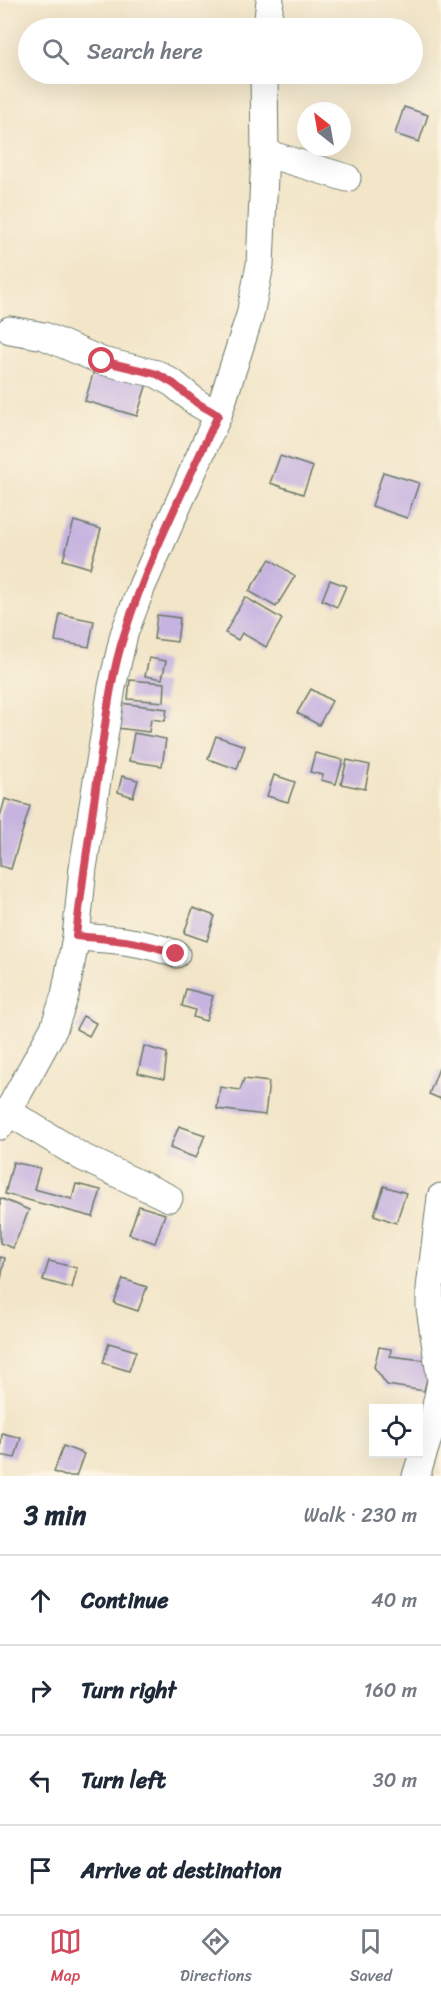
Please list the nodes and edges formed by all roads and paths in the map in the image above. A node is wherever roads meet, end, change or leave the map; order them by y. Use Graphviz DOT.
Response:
graph roads {
  1 [pos="270,0"];
  2 [pos="268,18"];
  3 [pos="264,84"];
  4 [pos="265,153"];
  5 [pos="347,178"];
  6 [pos="10,330"];
  7 [pos="218,415"];
  8 [pos="76,936"];
  9 [pos="176,954"];
  10 [pos="4,1119"];
  11 [pos="441,1197"];
  12 [pos="169,1198"];
  13 [pos="436,1309"];
  14 [pos="416,1476"];
  1 -- 2 [label="street"];
  3 -- 4 [label="street"];
  4 -- 5 [label="street"];
  4 -- 7 [label="street"];
  6 -- 7 [label="street"];
  7 -- 8 [label="street"];
  8 -- 9 [label="street"];
  8 -- 10 [label="street"];
  10 -- 12 [label="street"];
  11 -- 13 [label="street"];
  13 -- 14 [label="street"];
}
